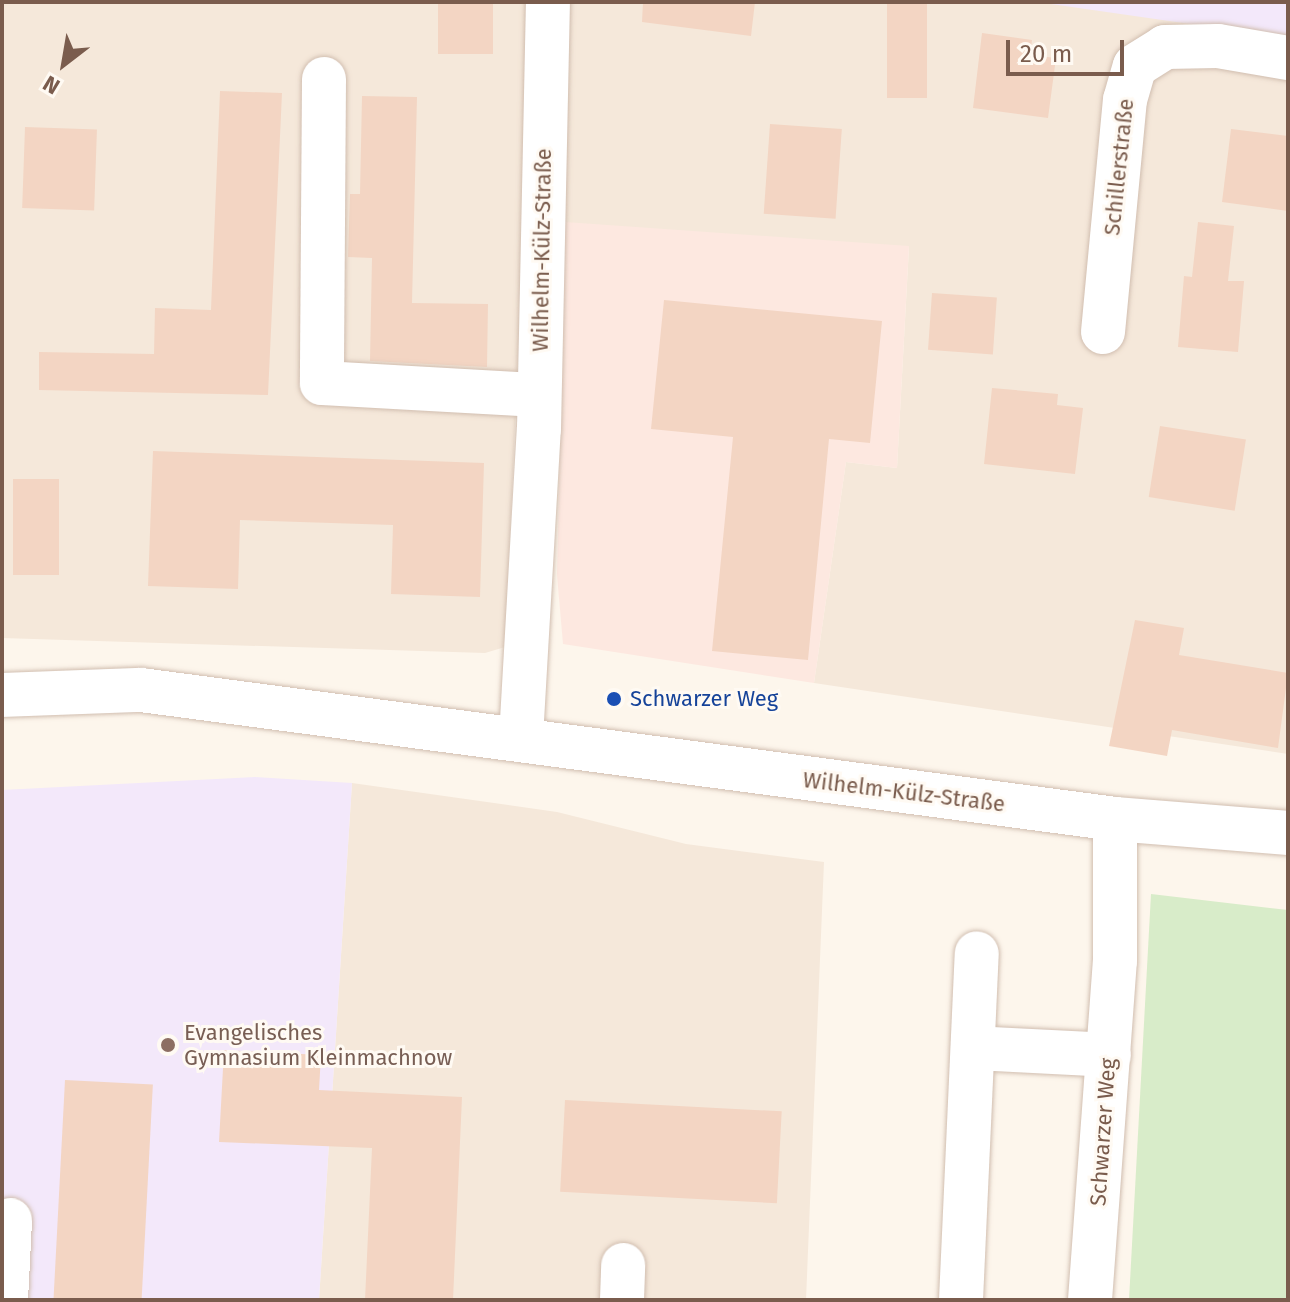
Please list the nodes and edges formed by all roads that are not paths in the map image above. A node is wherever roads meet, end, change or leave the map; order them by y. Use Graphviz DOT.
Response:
graph roads {
  1 [pos="548,2"];
  2 [pos="1288,58"];
  3 [pos="324,79"];
  4 [pos="1103,332"];
  5 [pos="539,395"];
  6 [pos="2,695"];
  7 [pos="521,738"];
  8 [pos="1115,819"];
  9 [pos="1288,833"];
  10 [pos="977,953"];
  11 [pos="973,1048"];
  12 [pos="1109,1055"];
  13 [pos="10,1220"];
  14 [pos="6,1300"];
  15 [pos="961,1300"];
  16 [pos="1090,1300"];
  1 -- 5 [label="street, Wilhelm-Külz-Straße"];
  2 -- 4 [label="street, Schillerstraße"];
  3 -- 5 [label="street"];
  5 -- 7 [label="street, Wilhelm-Külz-Straße"];
  6 -- 7 [label="street, Wilhelm-Külz-Straße"];
  7 -- 8 [label="street, Wilhelm-Külz-Straße"];
  8 -- 9 [label="street, Wilhelm-Külz-Straße"];
  8 -- 12 [label="street, Schwarzer Weg"];
  10 -- 11 [label="street"];
  11 -- 12 [label="street"];
  11 -- 15 [label="street"];
  12 -- 16 [label="street, Schwarzer Weg"];
  13 -- 14 [label="street"];
}
